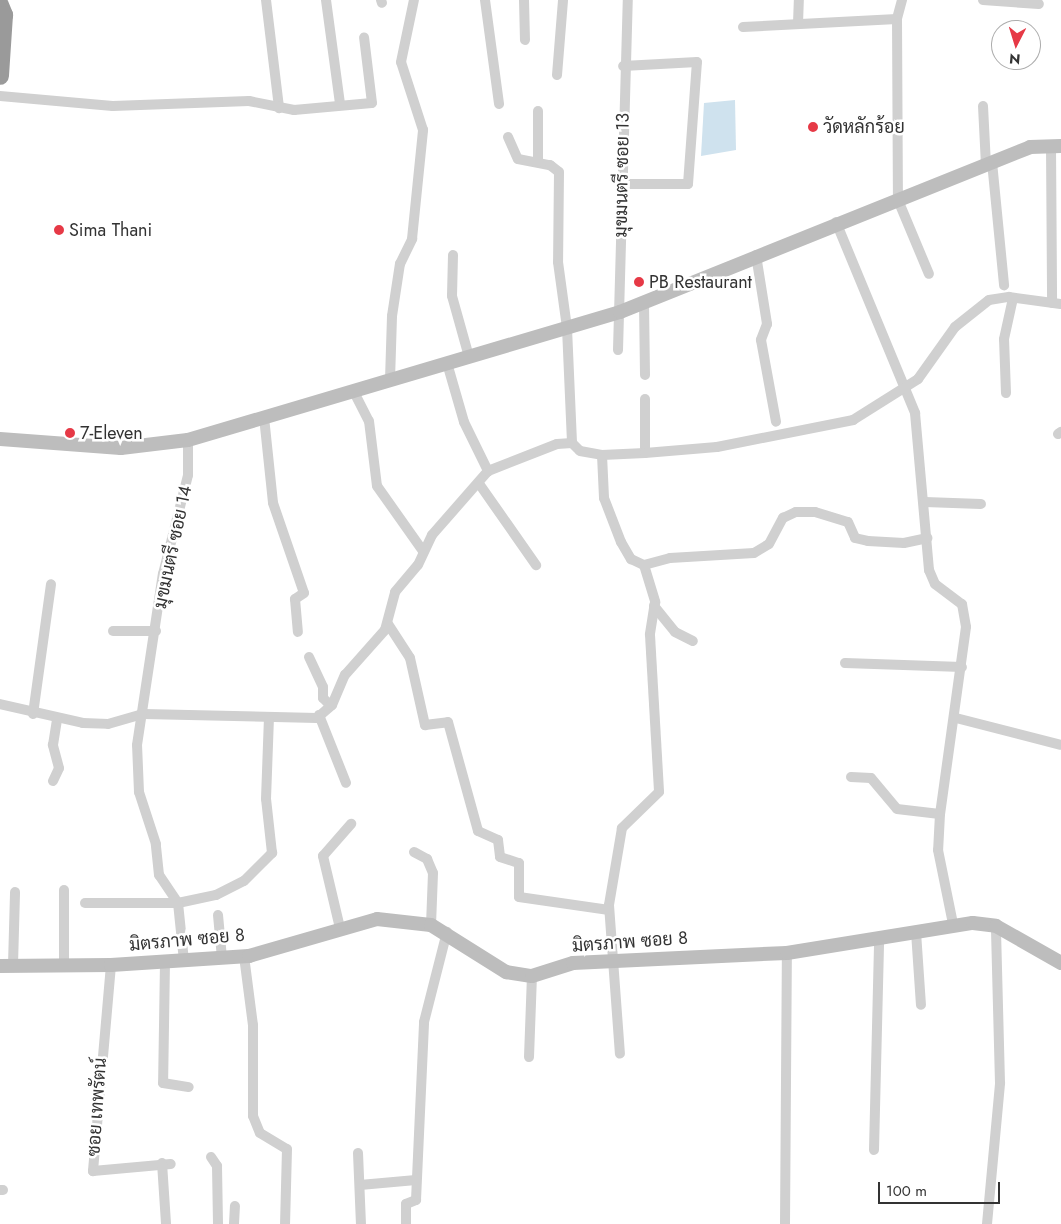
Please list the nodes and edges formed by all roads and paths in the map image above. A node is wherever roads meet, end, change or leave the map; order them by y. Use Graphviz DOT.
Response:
graph roads {
  1 [pos="266,0"];
  2 [pos="326,0"];
  3 [pos="414,0"];
  4 [pos="485,0"];
  5 [pos="524,0"];
  6 [pos="563,0"];
  7 [pos="628,0"];
  8 [pos="799,0"];
  9 [pos="902,0"];
  10 [pos="983,0"];
  11 [pos="1039,4"];
  12 [pos="0,5"];
  13 [pos="897,19"];
  14 [pos="798,24"];
  15 [pos="743,27"];
  16 [pos="364,37"];
  17 [pos="525,40"];
  18 [pos="623,66"];
  19 [pos="558,75"];
  20 [pos="0,76"];
  21 [pos="0,96"];
  22 [pos="340,104"];
  23 [pos="499,104"];
  24 [pos="983,106"];
  25 [pos="279,108"];
  26 [pos="538,112"];
  27 [pos="508,136"];
  28 [pos="1056,146"];
  29 [pos="538,162"];
  30 [pos="989,163"];
  31 [pos="622,184"];
  32 [pos="898,200"];
  33 [pos="836,222"];
  34 [pos="453,255"];
  35 [pos="756,256"];
  36 [pos="929,274"];
  37 [pos="1004,285"];
  38 [pos="1013,298"];
  39 [pos="644,303"];
  40 [pos="1057,304"];
  41 [pos="620,312"];
  42 [pos="567,328"];
  43 [pos="618,350"];
  44 [pos="468,357"];
  45 [pos="447,363"];
  46 [pos="645,375"];
  47 [pos="390,380"];
  48 [pos="905,390"];
  49 [pos="1006,393"];
  50 [pos="355,394"];
  51 [pos="645,399"];
  52 [pos="264,417"];
  53 [pos="776,422"];
  54 [pos="0,439"];
  55 [pos="188,440"];
  56 [pos="572,443"];
  57 [pos="645,453"];
  58 [pos="602,455"];
  59 [pos="488,471"];
  60 [pos="480,485"];
  61 [pos="925,502"];
  62 [pos="981,504"];
  63 [pos="927,538"];
  64 [pos="423,550"];
  65 [pos="536,565"];
  66 [pos="644,565"];
  67 [pos="51,584"];
  68 [pos="654,606"];
  69 [pos="388,624"];
  70 [pos="113,631"];
  71 [pos="156,631"];
  72 [pos="298,632"];
  73 [pos="693,641"];
  74 [pos="309,657"];
  75 [pos="845,663"];
  76 [pos="962,667"];
  77 [pos="0,704"];
  78 [pos="331,706"];
  79 [pos="33,714"];
  80 [pos="144,714"];
  81 [pos="319,715"];
  82 [pos="269,718"];
  83 [pos="956,718"];
  84 [pos="57,720"];
  85 [pos="1061,745"];
  86 [pos="851,776"];
  87 [pos="53,781"];
  88 [pos="346,783"];
  89 [pos="940,814"];
  90 [pos="351,824"];
  91 [pos="414,852"];
  92 [pos="64,890"];
  93 [pos="15,892"];
  94 [pos="84,903"];
  95 [pos="178,903"];
  96 [pos="609,910"];
  97 [pos="218,915"];
  98 [pos="432,924"];
  99 [pos="953,924"];
  100 [pos="996,926"];
  101 [pos="340,928"];
  102 [pos="447,932"];
  103 [pos="916,932"];
  104 [pos="879,939"];
  105 [pos="787,953"];
  106 [pos="244,956"];
  107 [pos="222,958"];
  108 [pos="616,958"];
  109 [pos="184,961"];
  110 [pos="165,962"];
  111 [pos="1061,963"];
  112 [pos="111,965"];
  113 [pos="6,966"];
  114 [pos="64,966"];
  115 [pos="532,976"];
  116 [pos="921,1004"];
  117 [pos="620,1054"];
  118 [pos="529,1057"];
  119 [pos="189,1087"];
  120 [pos="874,1150"];
  121 [pos="358,1153"];
  122 [pos="210,1157"];
  123 [pos="416,1180"];
  124 [pos="360,1185"];
  125 [pos="235,1206"];
  126 [pos="166,1224"];
  127 [pos="218,1224"];
  128 [pos="234,1224"];
  129 [pos="285,1224"];
  130 [pos="361,1224"];
  131 [pos="406,1224"];
  132 [pos="785,1224"];
  133 [pos="988,1224"];
  1 -- 25 [label="street"];
  2 -- 22 [label="street"];
  3 -- 47 [label="street"];
  4 -- 23 [label="street"];
  5 -- 17 [label="street"];
  6 -- 19 [label="street"];
  7 -- 18 [label="street, มุขมนตรี ซอย 13"];
  8 -- 14 [label="street"];
  9 -- 13 [label="street"];
  10 -- 11 [label="street"];
  12 -- 20 [label="highway"];
  13 -- 14 [label="street"];
  13 -- 32 [label="street"];
  14 -- 15 [label="street"];
  16 -- 22 [label="street"];
  18 -- 31 [label="street, มุขมนตรี ซอย 13"];
  18 -- 31 [label="street"];
  21 -- 25 [label="street"];
  22 -- 25 [label="street"];
  24 -- 30 [label="street"];
  26 -- 29 [label="street"];
  27 -- 29 [label="street"];
  28 -- 30 [label="street"];
  28 -- 40 [label="street"];
  29 -- 42 [label="street"];
  30 -- 32 [label="street"];
  30 -- 37 [label="street"];
  31 -- 41 [label="street, มุขมนตรี ซอย 13"];
  32 -- 33 [label="street"];
  32 -- 36 [label="street"];
  33 -- 35 [label="street"];
  33 -- 48 [label="street"];
  34 -- 44 [label="street"];
  35 -- 39 [label="street"];
  35 -- 53 [label="street"];
  38 -- 40 [label="street"];
  38 -- 48 [label="street"];
  38 -- 49 [label="street"];
  39 -- 41 [label="street"];
  39 -- 46 [label="street"];
  41 -- 42 [label="street"];
  41 -- 43 [label="street, มุขมนตรี ซอย 13"];
  42 -- 44 [label="street"];
  42 -- 56 [label="street"];
  44 -- 45 [label="street"];
  45 -- 47 [label="street"];
  45 -- 59 [label="street"];
  47 -- 50 [label="street"];
  48 -- 57 [label="street"];
  48 -- 61 [label="street"];
  50 -- 52 [label="street"];
  50 -- 64 [label="street"];
  51 -- 57 [label="street"];
  52 -- 55 [label="street"];
  52 -- 72 [label="street"];
  54 -- 55 [label="street"];
  55 -- 71 [label="street, มุขมนตรี ซอย 14"];
  56 -- 58 [label="street"];
  56 -- 59 [label="street"];
  57 -- 58 [label="street"];
  58 -- 66 [label="street"];
  59 -- 60 [label="street"];
  60 -- 64 [label="street"];
  60 -- 65 [label="street"];
  61 -- 62 [label="street"];
  61 -- 63 [label="street"];
  63 -- 66 [label="street"];
  63 -- 76 [label="street"];
  64 -- 69 [label="street"];
  66 -- 68 [label="street"];
  67 -- 79 [label="street"];
  68 -- 73 [label="street"];
  68 -- 96 [label="street"];
  69 -- 78 [label="street"];
  69 -- 96 [label="street"];
  70 -- 71 [label="street"];
  71 -- 80 [label="street, มุขมนตรี ซอย 14"];
  74 -- 78 [label="street"];
  75 -- 76 [label="street"];
  76 -- 83 [label="street"];
  77 -- 79 [label="street"];
  78 -- 81 [label="street"];
  79 -- 84 [label="street"];
  80 -- 82 [label="street"];
  80 -- 84 [label="street"];
  80 -- 95 [label="street, มุขมนตรี ซอย 14"];
  81 -- 82 [label="street"];
  81 -- 88 [label="street"];
  82 -- 95 [label="street"];
  83 -- 85 [label="street"];
  83 -- 89 [label="street"];
  84 -- 87 [label="street"];
  86 -- 89 [label="street"];
  89 -- 99 [label="street"];
  90 -- 101 [label="street"];
  91 -- 98 [label="street"];
  92 -- 114 [label="street"];
  93 -- 113 [label="street"];
  94 -- 95 [label="street"];
  95 -- 109 [label="street"];
  96 -- 108 [label="street"];
  97 -- 107 [label="street"];
  98 -- 101 [label="street, มิตรภาพ ซอย 8"];
  98 -- 102 [label="street, มิตรภาพ ซอย 8"];
  99 -- 100 [label="street, มิตรภาพ ซอย 8"];
  99 -- 103 [label="street, มิตรภาพ ซอย 8"];
  100 -- 111 [label="street, มิตรภาพ ซอย 8"];
  100 -- 133 [label="street"];
  101 -- 106 [label="street, มิตรภาพ ซอย 8"];
  102 -- 115 [label="street, มิตรภาพ ซอย 8"];
  102 -- 123 [label="street"];
  103 -- 104 [label="street, มิตรภาพ ซอย 8"];
  103 -- 116 [label="street"];
  104 -- 105 [label="street, มิตรภาพ ซอย 8"];
  104 -- 120 [label="street"];
  105 -- 108 [label="street, มิตรภาพ ซอย 8"];
  105 -- 132 [label="street"];
  106 -- 107 [label="street, มิตรภาพ ซอย 8"];
  106 -- 129 [label="street"];
  107 -- 109 [label="street, มิตรภาพ ซอย 8"];
  108 -- 115 [label="street, มิตรภาพ ซอย 8"];
  108 -- 117 [label="street"];
  109 -- 110 [label="street, มิตรภาพ ซอย 8"];
  110 -- 112 [label="street, มิตรภาพ ซอย 8"];
  110 -- 119 [label="street"];
  112 -- 114 [label="street, มิตรภาพ ซอย 8"];
  112 -- 126 [label="street, ซอย เทพรัตน์"];
  113 -- 114 [label="street, มิตรภาพ ซอย 8"];
  115 -- 118 [label="street"];
  121 -- 124 [label="street"];
  122 -- 127 [label="street"];
  123 -- 124 [label="street"];
  123 -- 131 [label="street"];
  124 -- 130 [label="street"];
  125 -- 128 [label="street"];
}
